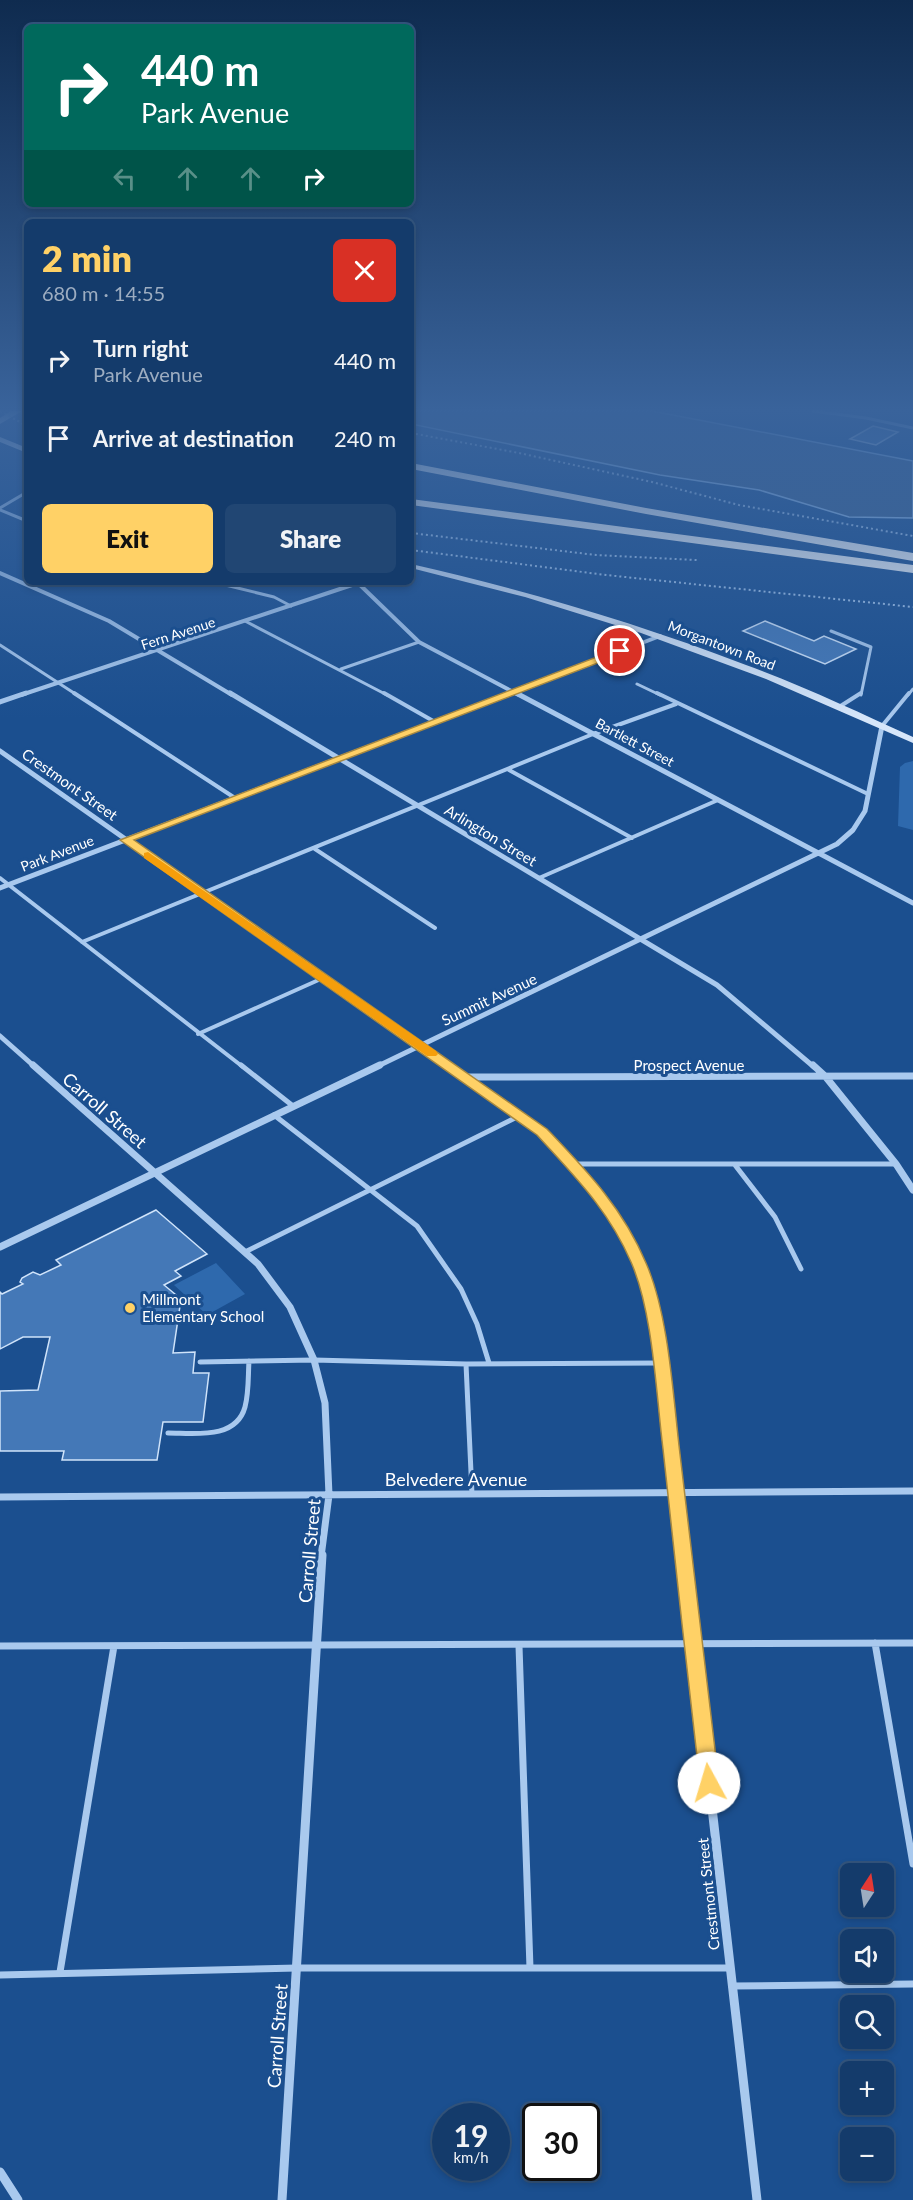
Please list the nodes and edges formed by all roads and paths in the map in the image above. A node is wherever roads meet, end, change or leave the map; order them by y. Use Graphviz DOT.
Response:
graph roads {
  1 [pos="498,514"];
  2 [pos="536,514"];
  3 [pos="644,514"];
  4 [pos="663,514"];
  5 [pos="786,514"];
  6 [pos="414,533"];
  7 [pos="781,534"];
  8 [pos="913,537"];
  9 [pos="754,548"];
  10 [pos="414,550"];
  11 [pos="913,557"];
  12 [pos="697,560"];
  13 [pos="414,567"];
  14 [pos="913,569"];
  15 [pos="0,573"];
  16 [pos="24,583"];
  17 [pos="28,585"];
  18 [pos="225,585"];
  19 [pos="354,585"];
  20 [pos="362,585"];
  21 [pos="291,606"];
  22 [pos="913,607"];
  23 [pos="245,621"];
  24 [pos="831,631"];
  25 [pos="660,636"];
  26 [pos="419,642"];
  27 [pos="0,645"];
  28 [pos="158,650"];
  29 [pos="340,669"];
  30 [pos="58,683"];
  31 [pos="637,684"];
  32 [pos="913,689"];
  33 [pos="512,692"];
  34 [pos="0,702"];
  35 [pos="676,704"];
  36 [pos="839,707"];
  37 [pos="435,722"];
  38 [pos="882,726"];
  39 [pos="594,734"];
  40 [pos="913,740"];
  41 [pos="0,751"];
  42 [pos="339,759"];
  43 [pos="509,770"];
  44 [pos="868,794"];
  45 [pos="235,798"];
  46 [pos="718,800"];
  47 [pos="420,807"];
  48 [pos="632,838"];
  49 [pos="126,840"];
  50 [pos="314,849"];
  51 [pos="821,853"];
  52 [pos="0,878"];
  53 [pos="539,878"];
  54 [pos="8,885"];
  55 [pos="0,888"];
  56 [pos="203,894"];
  57 [pos="913,903"];
  58 [pos="435,928"];
  59 [pos="642,940"];
  60 [pos="82,942"];
  61 [pos="323,978"];
  62 [pos="198,1034"];
  63 [pos="0,1036"];
  64 [pos="420,1046"];
  65 [pos="825,1076"];
  66 [pos="913,1076"];
  67 [pos="465,1077"];
  68 [pos="293,1106"];
  69 [pos="274,1115"];
  70 [pos="519,1116"];
  71 [pos="573,1164"];
  72 [pos="896,1164"];
  73 [pos="735,1165"];
  74 [pos="154,1173"];
  75 [pos="913,1190"];
  76 [pos="371,1191"];
  77 [pos="0,1247"];
  78 [pos="244,1252"];
  79 [pos="801,1269"];
  80 [pos="314,1360"];
  81 [pos="249,1361"];
  82 [pos="200,1362"];
  83 [pos="489,1363"];
  84 [pos="661,1363"];
  85 [pos="466,1364"];
  86 [pos="168,1433"];
  87 [pos="913,1491"];
  88 [pos="677,1493"];
  89 [pos="472,1494"];
  90 [pos="329,1495"];
  91 [pos="0,1497"];
  92 [pos="874,1643"];
  93 [pos="913,1643"];
  94 [pos="694,1644"];
  95 [pos="318,1645"];
  96 [pos="0,1646"];
  97 [pos="114,1646"];
  98 [pos="519,1646"];
  99 [pos="913,1864"];
  100 [pos="297,1968"];
  101 [pos="530,1968"];
  102 [pos="730,1968"];
  103 [pos="60,1972"];
  104 [pos="0,1975"];
  105 [pos="913,1984"];
  106 [pos="732,1986"];
  107 [pos="0,2172"];
  108 [pos="18,2200"];
  109 [pos="282,2200"];
  110 [pos="757,2200"];
  1 -- 9 [label="highway"];
  2 -- 9 [label="highway"];
  3 -- 7 [label="highway"];
  4 -- 7 [label="highway"];
  5 -- 8 [label="path"];
  6 -- 12 [label="path"];
  7 -- 11 [label="highway"];
  9 -- 14 [label="highway"];
  10 -- 22 [label="path"];
  13 -- 25 [label="main road, Morgantown Road"];
  15 -- 16 [label="street, Arlington Street"];
  17 -- 28 [label="street, Arlington Street"];
  18 -- 21 [label="lane"];
  19 -- 21 [label="street, Fern Avenue"];
  20 -- 26 [label="street, Bartlett Street"];
  21 -- 23 [label="street, Fern Avenue"];
  23 -- 28 [label="street, Fern Avenue"];
  23 -- 29 [label="lane"];
  24 -- 36 [label="lane"];
  25 -- 33 [label="street, Park Avenue"];
  25 -- 36 [label="main road, Morgantown Road"];
  26 -- 29 [label="lane"];
  26 -- 33 [label="street, Bartlett Street"];
  27 -- 30 [label="lane"];
  28 -- 30 [label="street, Fern Avenue"];
  28 -- 42 [label="street, Arlington Street"];
  29 -- 37 [label="lane"];
  30 -- 34 [label="street, Fern Avenue"];
  30 -- 45 [label="lane"];
  31 -- 35 [label="lane"];
  32 -- 38 [label="lane"];
  33 -- 37 [label="street, Park Avenue"];
  33 -- 39 [label="street, Bartlett Street"];
  35 -- 39 [label="lane"];
  35 -- 44 [label="lane"];
  36 -- 38 [label="main road, Morgantown Road"];
  37 -- 42 [label="street, Park Avenue"];
  38 -- 40 [label="main road, Morgantown Road"];
  38 -- 44 [label="street, Summit Avenue"];
  39 -- 43 [label="lane"];
  39 -- 46 [label="street, Bartlett Street"];
  41 -- 49 [label="street, Crestmont Street"];
  42 -- 45 [label="street, Park Avenue"];
  42 -- 47 [label="street, Arlington Street"];
  43 -- 47 [label="lane"];
  43 -- 48 [label="lane"];
  44 -- 51 [label="street, Summit Avenue"];
  45 -- 49 [label="street, Park Avenue"];
  46 -- 48 [label="lane"];
  46 -- 51 [label="street, Bartlett Street"];
  47 -- 50 [label="lane"];
  47 -- 53 [label="street, Arlington Street"];
  48 -- 53 [label="lane"];
  49 -- 54 [label="street, Park Avenue"];
  49 -- 56 [label="street, Crestmont Street"];
  50 -- 56 [label="lane"];
  50 -- 58 [label="lane"];
  51 -- 57 [label="street, Bartlett Street"];
  51 -- 59 [label="street, Summit Avenue"];
  52 -- 54 [label="lane"];
  53 -- 59 [label="street, Arlington Street"];
  54 -- 55 [label="street, Park Avenue"];
  54 -- 60 [label="lane"];
  56 -- 60 [label="lane"];
  56 -- 61 [label="street, Crestmont Street"];
  59 -- 64 [label="street, Summit Avenue"];
  59 -- 65 [label="street, Arlington Street"];
  60 -- 62 [label="lane"];
  61 -- 62 [label="lane"];
  61 -- 64 [label="street, Crestmont Street"];
  62 -- 68 [label="lane"];
  63 -- 74 [label="street, Carroll Street"];
  64 -- 67 [label="street, Crestmont Street"];
  64 -- 68 [label="street, Summit Avenue"];
  65 -- 66 [label="street, Prospect Avenue"];
  65 -- 67 [label="street, Prospect Avenue"];
  65 -- 72 [label="street, Arlington Street"];
  67 -- 70 [label="street, Crestmont Street"];
  68 -- 69 [label="street, Summit Avenue"];
  69 -- 74 [label="street, Summit Avenue"];
  69 -- 76 [label="lane"];
  70 -- 71 [label="street, Crestmont Street"];
  70 -- 76 [label="lane"];
  71 -- 73 [label="lane"];
  71 -- 84 [label="street, Crestmont Street"];
  72 -- 73 [label="lane"];
  72 -- 75 [label="street, Arlington Street"];
  73 -- 79 [label="lane"];
  74 -- 77 [label="street, Summit Avenue"];
  74 -- 78 [label="street, Carroll Street"];
  76 -- 78 [label="lane"];
  76 -- 83 [label="lane"];
  78 -- 80 [label="street, Carroll Street"];
  80 -- 81 [label="lane"];
  80 -- 85 [label="lane"];
  80 -- 90 [label="street, Carroll Street"];
  81 -- 82 [label="lane"];
  81 -- 86 [label="lane"];
  83 -- 84 [label="lane"];
  83 -- 85 [label="lane"];
  84 -- 88 [label="street, Crestmont Street"];
  85 -- 89 [label="lane"];
  87 -- 88 [label="street, Belvedere Avenue"];
  88 -- 89 [label="street, Belvedere Avenue"];
  88 -- 94 [label="street, Crestmont Street"];
  89 -- 90 [label="street, Belvedere Avenue"];
  90 -- 91 [label="street, Belvedere Avenue"];
  90 -- 95 [label="street, Carroll Street"];
  92 -- 93 [label="lane"];
  92 -- 94 [label="lane"];
  92 -- 99 [label="lane"];
  94 -- 98 [label="lane"];
  94 -- 102 [label="street, Crestmont Street"];
  95 -- 97 [label="lane"];
  95 -- 98 [label="lane"];
  95 -- 100 [label="street, Carroll Street"];
  96 -- 97 [label="lane"];
  97 -- 103 [label="lane"];
  98 -- 101 [label="lane"];
  100 -- 101 [label="lane"];
  100 -- 103 [label="lane"];
  100 -- 109 [label="street, Carroll Street"];
  101 -- 102 [label="lane"];
  102 -- 106 [label="street, Crestmont Street"];
  103 -- 104 [label="lane"];
  105 -- 106 [label="lane"];
  106 -- 110 [label="street, Crestmont Street"];
  107 -- 108 [label="street"];
}
